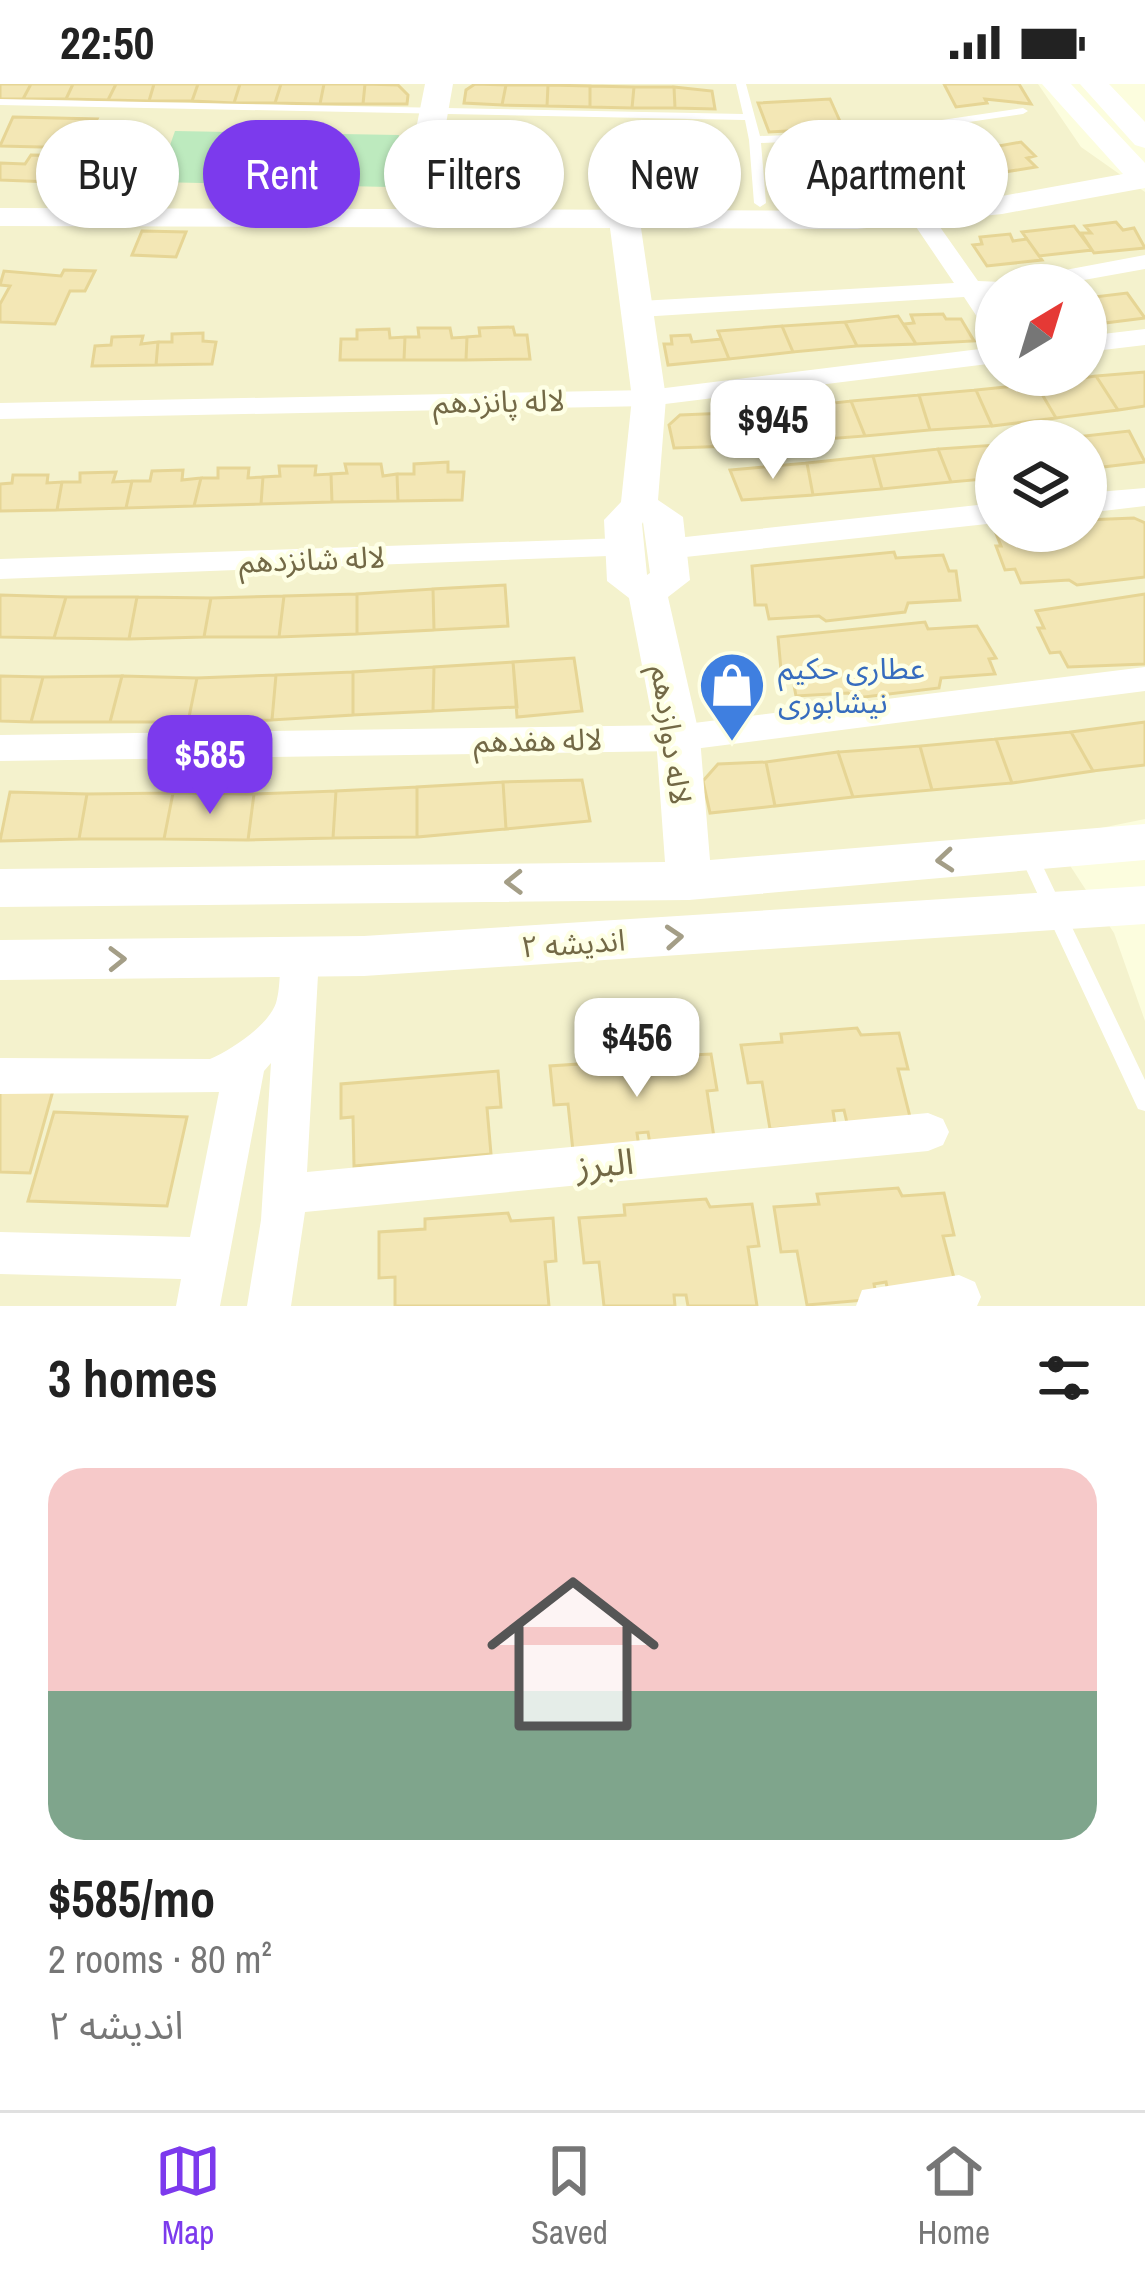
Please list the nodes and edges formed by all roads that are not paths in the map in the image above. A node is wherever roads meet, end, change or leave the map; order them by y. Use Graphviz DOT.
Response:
graph roads {
  1 [pos="741,84"];
  2 [pos="1056,84"];
  3 [pos="1094,84"];
  4 [pos="437,97"];
  5 [pos="0,102"];
  6 [pos="1023,111"];
  7 [pos="749,117"];
  8 [pos="755,140"];
  9 [pos="1140,164"];
  10 [pos="0,195"];
  11 [pos="1008,195"];
  12 [pos="760,203"];
  13 [pos="564,205"];
  14 [pos="384,206"];
  15 [pos="384,208"];
  16 [pos="0,217"];
  17 [pos="625,228"];
  18 [pos="932,228"];
  19 [pos="1145,262"];
  20 [pos="1107,269"];
  21 [pos="975,277"];
  22 [pos="975,291"];
  23 [pos="640,309"];
  24 [pos="1145,338"];
  25 [pos="1107,342"];
  26 [pos="975,358"];
  27 [pos="649,398"];
  28 [pos="0,410"];
  29 [pos="1145,497"];
  30 [pos="1107,501"];
  31 [pos="639,506"];
  32 [pos="975,515"];
  33 [pos="624,548"];
  34 [pos="667,549"];
  35 [pos="0,569"];
  36 [pos="647,591"];
  37 [pos="1145,679"];
  38 [pos="678,738"];
  39 [pos="0,748"];
  40 [pos="1145,842"];
  41 [pos="1028,854"];
  42 [pos="689,880"];
  43 [pos="0,888"];
  44 [pos="1145,905"];
  45 [pos="1053,913"];
  46 [pos="300,957"];
  47 [pos="0,960"];
  48 [pos="292,1016"];
  49 [pos="244,1063"];
  50 [pos="0,1076"];
  51 [pos="1145,1102"];
  52 [pos="928,1132"];
  53 [pos="282,1194"];
  54 [pos="0,1253"];
  55 [pos="207,1259"];
  56 [pos="959,1297"];
  57 [pos="199,1306"];
  58 [pos="269,1306"];
  59 [pos="878,1306"];
  1 -- 7 [label="lane"];
  2 -- 9 [label="street"];
  3 -- 9 [label="street"];
  4 -- 5 [label="lane"];
  4 -- 7 [label="lane"];
  6 -- 8 [label="lane"];
  7 -- 8 [label="lane"];
  8 -- 12 [label="lane"];
  9 -- 11 [label="street"];
  9 -- 12 [label="street"];
  10 -- 14 [label="street"];
  12 -- 13 [label="street"];
  15 -- 16 [label="street"];
  17 -- 23 [label="street"];
  18 -- 21 [label="street"];
  19 -- 20 [label="street"];
  22 -- 23 [label="street"];
  23 -- 27 [label="street"];
  24 -- 25 [label="street"];
  26 -- 27 [label="street, لاله پانزدهم"];
  27 -- 28 [label="street, لاله پانزدهم"];
  27 -- 31 [label="street"];
  29 -- 30 [label="street"];
  31 -- 33 [label="street"];
  31 -- 34 [label="street"];
  32 -- 34 [label="street"];
  33 -- 35 [label="street, لاله شانزدهم"];
  33 -- 36 [label="street, لاله دوازدهم"];
  34 -- 36 [label="street"];
  36 -- 38 [label="street, لاله دوازدهم"];
  37 -- 38 [label="street, لاله هفدهم"];
  38 -- 39 [label="street, لاله هفدهم"];
  38 -- 42 [label="street, لاله دوازدهم"];
  40 -- 41 [label="street, اندیشه ۲"];
  41 -- 42 [label="street, اندیشه ۲, one-way"];
  41 -- 45 [label="lane"];
  42 -- 43 [label="street, اندیشه ۲, one-way"];
  44 -- 45 [label="street, اندیشه ۲"];
  46 -- 45 [label="street, اندیشه ۲, one-way"];
  45 -- 51 [label="lane"];
  47 -- 46 [label="street, اندیشه ۲, one-way"];
  46 -- 48 [label="street"];
  48 -- 49 [label="street"];
  48 -- 53 [label="street"];
  49 -- 50 [label="street"];
  49 -- 55 [label="street"];
  52 -- 53 [label="street, البرز"];
  53 -- 58 [label="street"];
  54 -- 55 [label="street"];
  55 -- 57 [label="street"];
  56 -- 59 [label="street"];
}
